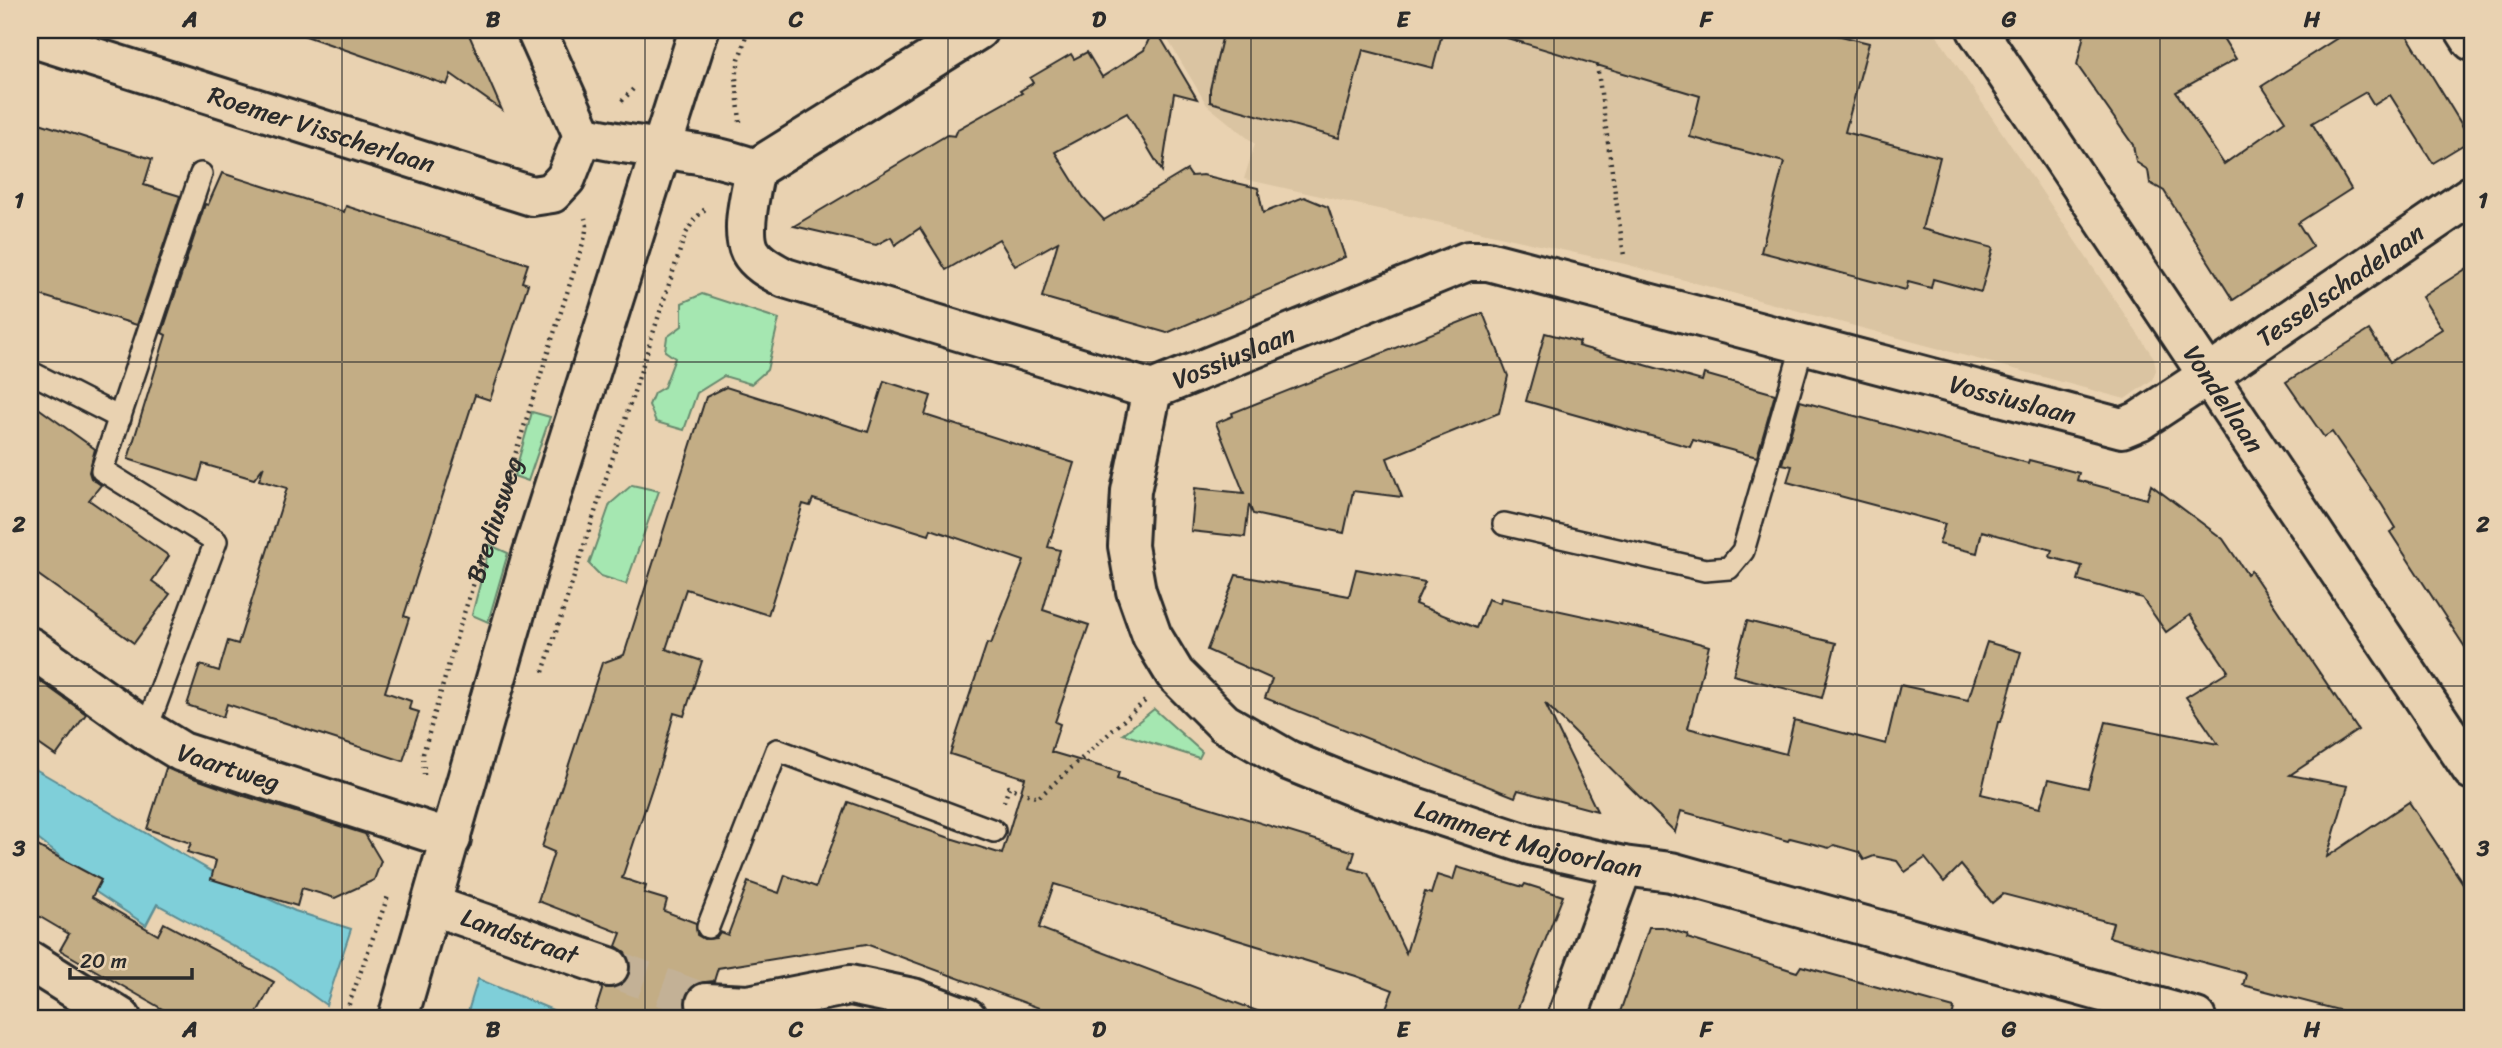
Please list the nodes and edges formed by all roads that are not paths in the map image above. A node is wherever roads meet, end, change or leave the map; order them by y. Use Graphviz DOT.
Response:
graph roads {
  1 [pos="536,30"];
  2 [pos="699,30"];
  3 [pos="978,30"];
  4 [pos="1977,30"];
  5 [pos="2465,30"];
  6 [pos="30,37"];
  7 [pos="2472,41"];
  8 [pos="592,137"];
  9 [pos="660,149"];
  10 [pos="742,164"];
  11 [pos="201,174"];
  12 [pos="2472,195"];
  13 [pos="1803,344"];
  14 [pos="30,372"];
  15 [pos="2209,376"];
  16 [pos="1152,390"];
  17 [pos="120,418"];
  18 [pos="1504,524"];
  19 [pos="30,647"];
  20 [pos="146,730"];
  21 [pos="2472,770"];
  22 [pos="994,831"];
  23 [pos="451,839"];
  24 [pos="1623,866"];
  25 [pos="431,905"];
  26 [pos="708,927"];
  27 [pos="30,961"];
  28 [pos="608,967"];
  29 [pos="706,1003"];
  30 [pos="121,1018"];
  31 [pos="398,1018"];
  32 [pos="967,1018"];
  33 [pos="1567,1018"];
  34 [pos="2196,1018"];
  1 -- 8 [label="street"];
  2 -- 9 [label="street, Brediusweg"];
  3 -- 10 [label="street"];
  4 -- 15 [label="street, Vondellaan"];
  5 -- 7 [label="street"];
  6 -- 8 [label="street, Roemer Visscherlaan"];
  8 -- 9 [label="street"];
  9 -- 10 [label="street"];
  9 -- 23 [label="street, Brediusweg"];
  10 -- 16 [label="street, Vossiuslaan"];
  11 -- 17 [label="lane"];
  12 -- 15 [label="street, Tesselschadelaan"];
  13 -- 15 [label="street, Vossiuslaan"];
  13 -- 16 [label="street, Vossiuslaan"];
  13 -- 18 [label="lane"];
  14 -- 17 [label="lane"];
  15 -- 21 [label="street, Vondellaan"];
  16 -- 24 [label="street, Lammert Majoorlaan"];
  17 -- 20 [label="lane"];
  19 -- 20 [label="street, Vaartweg"];
  20 -- 23 [label="street, Vaartweg"];
  22 -- 26 [label="lane"];
  23 -- 25 [label="street, Brediusweg"];
  24 -- 33 [label="street"];
  24 -- 34 [label="street, Lammert Majoorlaan"];
  25 -- 28 [label="street, Landstraat"];
  25 -- 31 [label="street, Brediusweg"];
  27 -- 30 [label="street"];
  29 -- 32 [label="street"];
}
